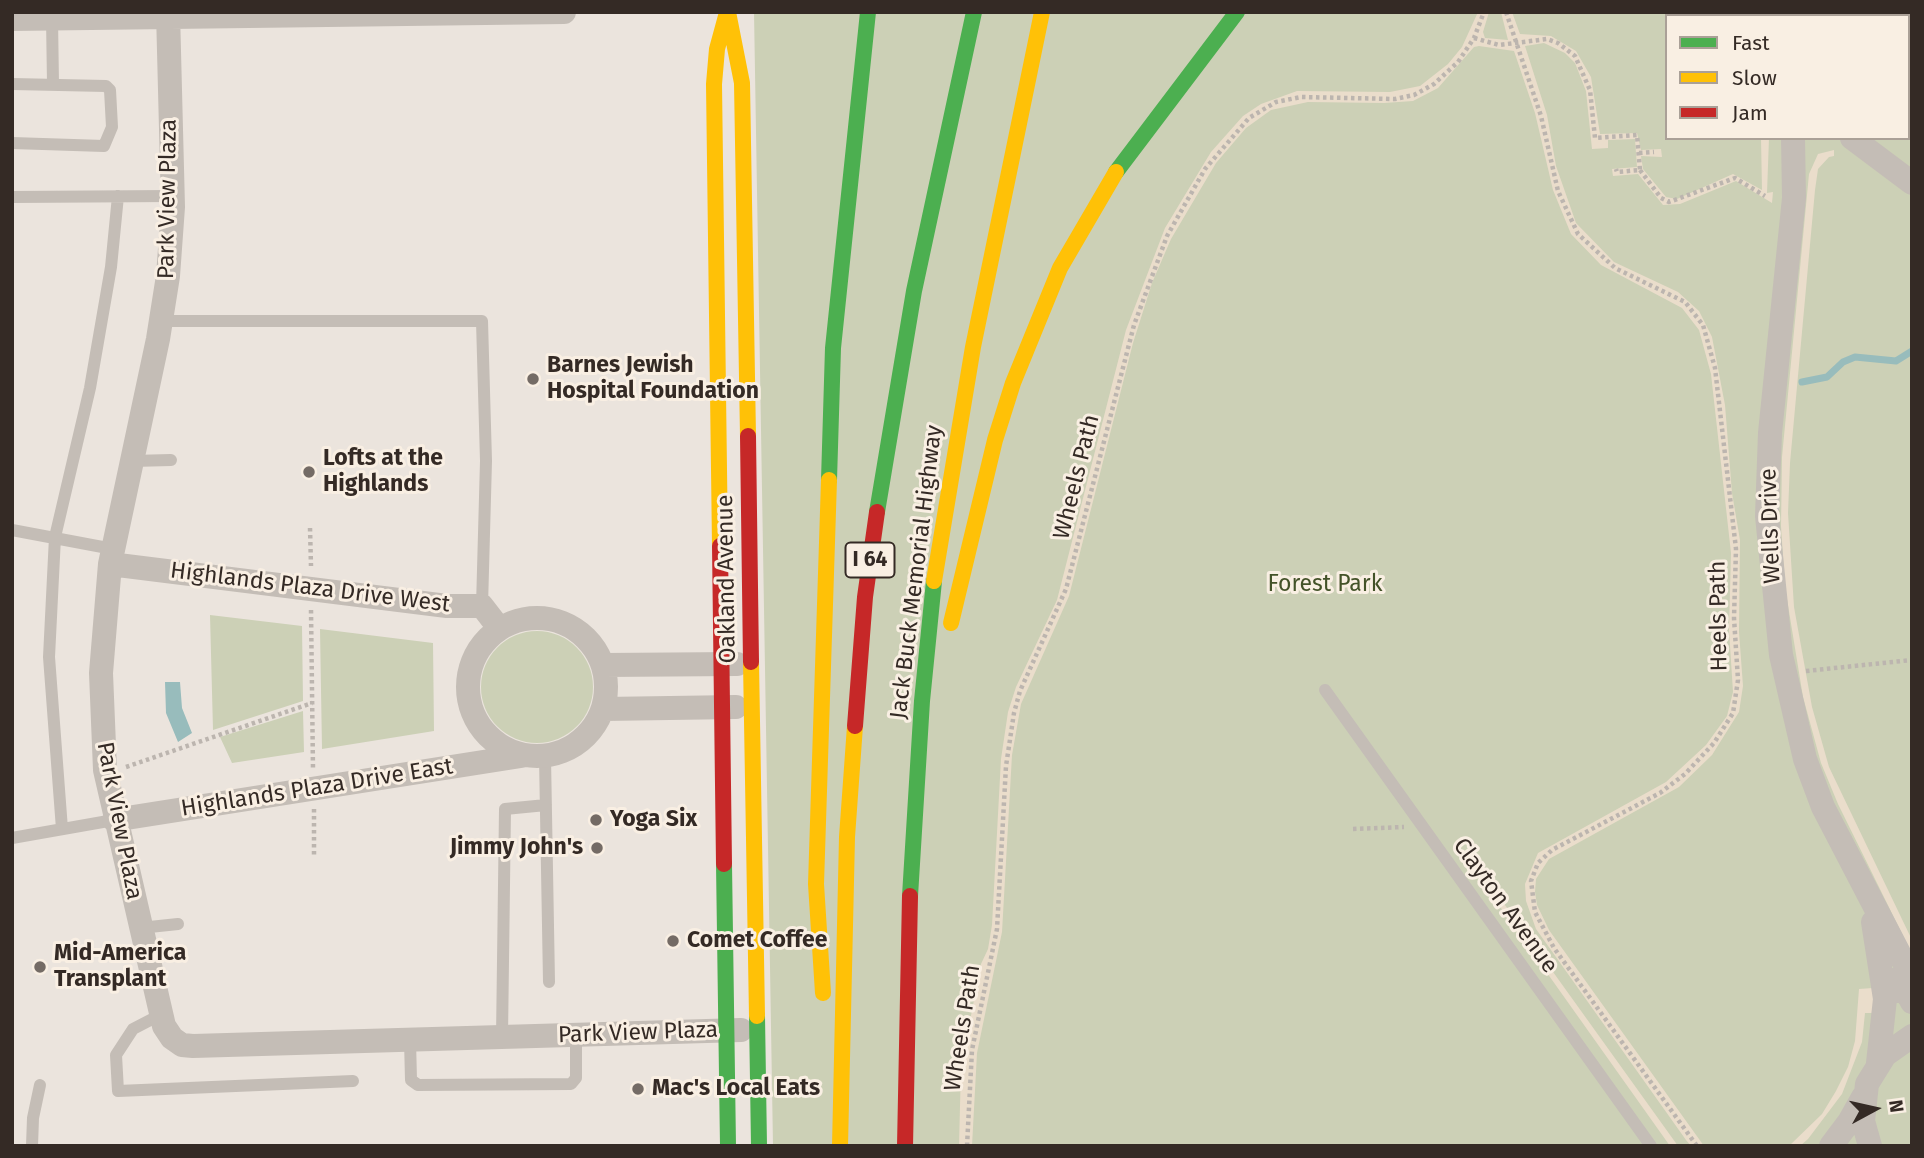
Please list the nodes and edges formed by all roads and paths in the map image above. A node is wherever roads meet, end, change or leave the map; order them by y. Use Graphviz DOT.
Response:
graph roads {
  1 [pos="562,12"];
  2 [pos="727,12"];
  3 [pos="868,12"];
  4 [pos="974,12"];
  5 [pos="1042,12"];
  6 [pos="1237,12"];
  7 [pos="1483,12"];
  8 [pos="1506,12"];
  9 [pos="168,15"];
  10 [pos="52,18"];
  11 [pos="12,19"];
  12 [pos="1474,38"];
  13 [pos="1516,42"];
  14 [pos="12,84"];
  15 [pos="52,84"];
  16 [pos="1793,140"];
  17 [pos="1855,140"];
  18 [pos="12,143"];
  19 [pos="1654,152"];
  20 [pos="1639,153"];
  21 [pos="1616,169"];
  22 [pos="1640,170"];
  23 [pos="1912,183"];
  24 [pos="118,196"];
  25 [pos="172,196"];
  26 [pos="1765,196"];
  27 [pos="12,197"];
  28 [pos="162,321"];
  29 [pos="171,460"];
  30 [pos="132,461"];
  31 [pos="310,528"];
  32 [pos="12,530"];
  33 [pos="55,537"];
  34 [pos="112,556"];
  35 [pos="311,588"];
  36 [pos="482,606"];
  37 [pos="499,628"];
  38 [pos="1912,660"];
  39 [pos="721,664"];
  40 [pos="752,664"];
  41 [pos="604,665"];
  42 [pos="1801,672"];
  43 [pos="1325,691"];
  44 [pos="922,701"];
  45 [pos="312,704"];
  46 [pos="752,706"];
  47 [pos="722,707"];
  48 [pos="604,709"];
  49 [pos="533,757"];
  50 [pos="125,767"];
  51 [pos="313,789"];
  52 [pos="546,805"];
  53 [pos="114,820"];
  54 [pos="1423,827"];
  55 [pos="1353,828"];
  56 [pos="62,829"];
  57 [pos="12,838"];
  58 [pos="314,855"];
  59 [pos="1867,897"];
  60 [pos="178,924"];
  61 [pos="140,929"];
  62 [pos="1912,978"];
  63 [pos="550,982"];
  64 [pos="1912,1002"];
  65 [pos="160,1015"];
  66 [pos="1912,1023"];
  67 [pos="757,1030"];
  68 [pos="726,1031"];
  69 [pos="576,1035"];
  70 [pos="1912,1036"];
  71 [pos="502,1037"];
  72 [pos="410,1040"];
  73 [pos="1878,1063"];
  74 [pos="353,1081"];
  75 [pos="40,1085"];
  76 [pos="1865,1093"];
  77 [pos="841,1116"];
  78 [pos="32,1146"];
  79 [pos="728,1146"];
  80 [pos="759,1146"];
  81 [pos="840,1146"];
  82 [pos="905,1146"];
  83 [pos="967,1146"];
  84 [pos="1651,1146"];
  85 [pos="1697,1146"];
  86 [pos="1831,1146"];
  87 [pos="1870,1146"];
  1 -- 9 [label="street"];
  2 -- 39 [label="main road, Oakland Avenue"];
  2 -- 40 [label="main road, Oakland Avenue"];
  3 -- 77 [label="main road"];
  4 -- 77 [label="main road, Jack Buck Memorial Highway / I 64"];
  5 -- 44 [label="main road, Jack Buck Memorial Highway"];
  6 -- 44 [label="main road"];
  7 -- 12 [label="path, Wheels Path"];
  8 -- 13 [label="path, Heels Path"];
  9 -- 10 [label="street"];
  9 -- 25 [label="street, Park View Plaza"];
  10 -- 11 [label="street"];
  10 -- 15 [label="lane"];
  12 -- 13 [label="path"];
  12 -- 83 [label="path, Wheels Path"];
  13 -- 20 [label="path"];
  13 -- 85 [label="path, Heels Path"];
  14 -- 15 [label="lane"];
  15 -- 18 [label="lane"];
  16 -- 59 [label="street, Wells Drive"];
  17 -- 23 [label="street"];
  19 -- 20 [label="path"];
  20 -- 22 [label="path"];
  21 -- 22 [label="path"];
  22 -- 26 [label="path"];
  24 -- 25 [label="lane"];
  24 -- 27 [label="lane"];
  24 -- 33 [label="lane"];
  25 -- 28 [label="street, Park View Plaza"];
  28 -- 30 [label="street, Park View Plaza"];
  28 -- 36 [label="lane"];
  29 -- 30 [label="lane"];
  30 -- 34 [label="street, Park View Plaza"];
  31 -- 35 [label="path"];
  32 -- 33 [label="lane"];
  33 -- 34 [label="lane"];
  33 -- 56 [label="lane"];
  34 -- 35 [label="street, Highlands Plaza Drive West"];
  34 -- 53 [label="street, Park View Plaza"];
  35 -- 36 [label="street, Highlands Plaza Drive West"];
  35 -- 45 [label="path"];
  36 -- 37 [label="street, Highlands Plaza Drive West"];
  37 -- 41 [label="street"];
  37 -- 49 [label="street"];
  38 -- 42 [label="path"];
  39 -- 40 [label="street"];
  39 -- 41 [label="street"];
  39 -- 47 [label="main road, Oakland Avenue"];
  40 -- 46 [label="main road, Oakland Avenue"];
  41 -- 48 [label="street"];
  43 -- 54 [label="lane, Clayton Avenue"];
  44 -- 82 [label="main road, Jack Buck Memorial Highway"];
  45 -- 50 [label="path"];
  45 -- 51 [label="path"];
  46 -- 47 [label="street"];
  46 -- 67 [label="main road, Oakland Avenue"];
  47 -- 48 [label="street"];
  47 -- 68 [label="main road, Oakland Avenue"];
  48 -- 49 [label="street"];
  49 -- 51 [label="street, Highlands Plaza Drive East"];
  49 -- 52 [label="lane"];
  51 -- 53 [label="street, Highlands Plaza Drive East"];
  51 -- 58 [label="path"];
  52 -- 63 [label="lane"];
  52 -- 71 [label="lane"];
  53 -- 56 [label="lane"];
  53 -- 61 [label="street, Park View Plaza"];
  54 -- 55 [label="path"];
  54 -- 84 [label="lane, Clayton Avenue"];
  56 -- 57 [label="lane"];
  59 -- 62 [label="street, Wells Drive"];
  59 -- 73 [label="street, Wells Drive"];
  60 -- 61 [label="lane"];
  61 -- 65 [label="street, Park View Plaza"];
  64 -- 66 [label="street"];
  65 -- 72 [label="street, Park View Plaza"];
  65 -- 74 [label="lane"];
  67 -- 68 [label="street, Park View Plaza"];
  67 -- 80 [label="main road, Oakland Avenue"];
  68 -- 69 [label="street, Park View Plaza"];
  68 -- 79 [label="main road, Oakland Avenue"];
  69 -- 71 [label="street, Park View Plaza"];
  69 -- 72 [label="lane"];
  70 -- 73 [label="street"];
  71 -- 72 [label="street, Park View Plaza"];
  73 -- 76 [label="street"];
  75 -- 78 [label="lane"];
  76 -- 86 [label="street"];
  76 -- 87 [label="street"];
  77 -- 81 [label="main road, Jack Buck Memorial Highway / I 64"];
}
